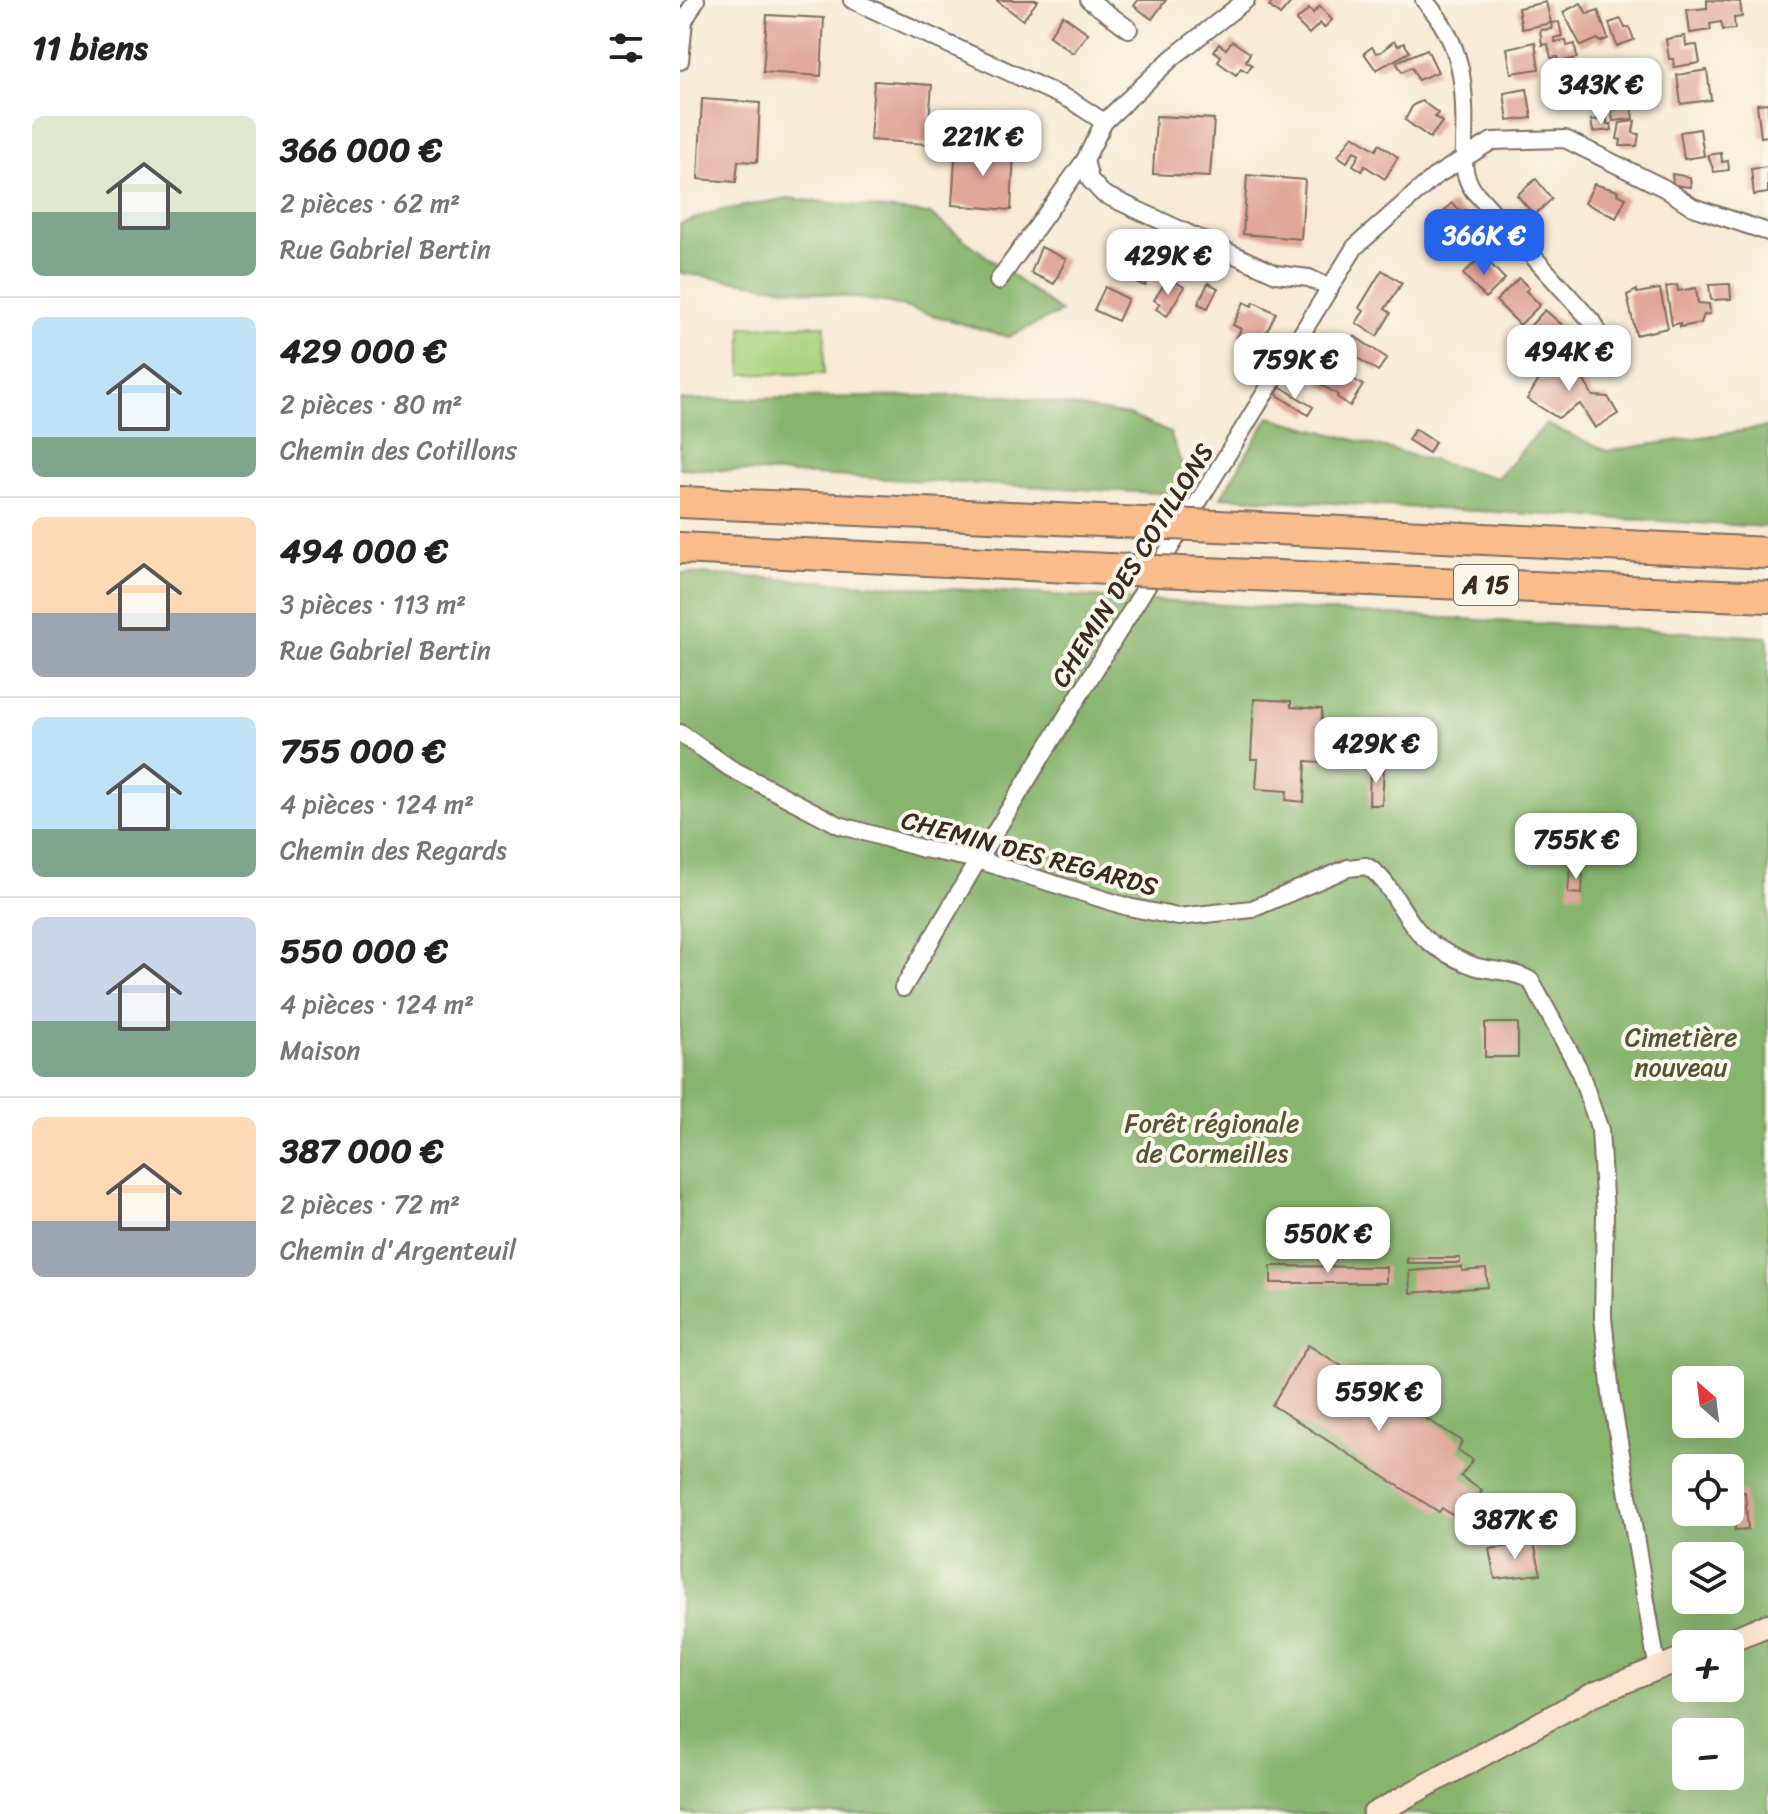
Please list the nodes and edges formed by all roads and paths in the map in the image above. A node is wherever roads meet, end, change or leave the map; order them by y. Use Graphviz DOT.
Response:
graph roads {
  1 [pos="696,0"];
  2 [pos="852,0"];
  3 [pos="1089,0"];
  4 [pos="1246,0"];
  5 [pos="1424,0"];
  6 [pos="682,21"];
  7 [pos="1129,29"];
  8 [pos="680,61"];
  9 [pos="1104,122"];
  10 [pos="1463,159"];
  11 [pos="1085,160"];
  12 [pos="1768,232"];
  13 [pos="998,281"];
  14 [pos="1330,288"];
  15 [pos="1612,369"];
  16 [pos="680,502"];
  17 [pos="680,548"];
  18 [pos="1768,553"];
  19 [pos="1768,597"];
  20 [pos="680,733"];
  21 [pos="978,860"];
  22 [pos="903,988"];
  23 [pos="1768,1625"];
  24 [pos="1744,1634"];
  25 [pos="1672,1662"];
  26 [pos="1659,1667"];
  27 [pos="1374,1814"];
  1 -- 6 [label="street"];
  2 -- 9 [label="street"];
  3 -- 7 [label="street"];
  4 -- 9 [label="street"];
  5 -- 10 [label="street"];
  6 -- 8 [label="street"];
  9 -- 11 [label="street"];
  10 -- 12 [label="street, CHEMIN DES COTILLONS"];
  10 -- 14 [label="street, CHEMIN DES COTILLONS"];
  10 -- 15 [label="street"];
  11 -- 13 [label="street"];
  11 -- 14 [label="street"];
  14 -- 21 [label="street, CHEMIN DES COTILLONS"];
  16 -- 18 [label="highway, A 15, bridge"];
  17 -- 19 [label="highway, A 15, bridge"];
  20 -- 21 [label="street, CHEMIN DES REGARDS"];
  21 -- 22 [label="street, CHEMIN DES COTILLONS"];
  21 -- 26 [label="street, CHEMIN DES REGARDS"];
  23 -- 24 [label="street"];
  25 -- 26 [label="street"];
  26 -- 27 [label="street"];
}
